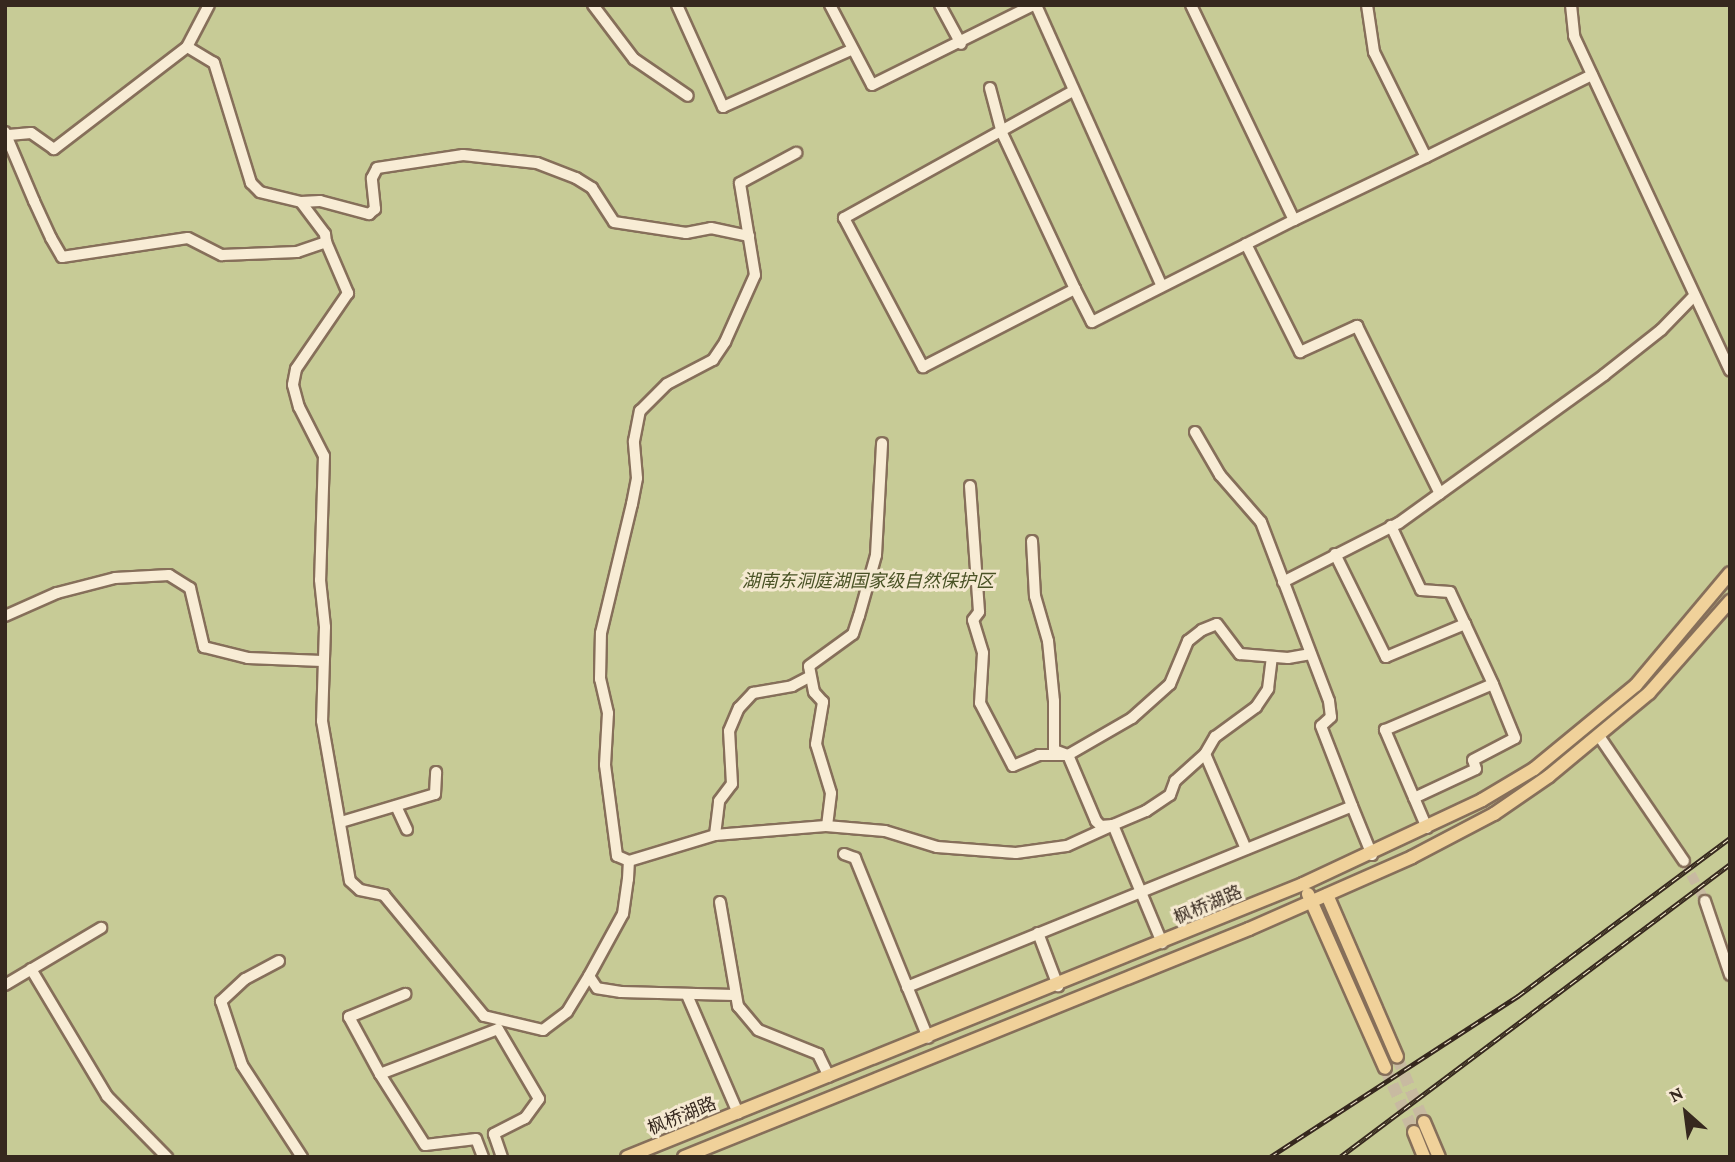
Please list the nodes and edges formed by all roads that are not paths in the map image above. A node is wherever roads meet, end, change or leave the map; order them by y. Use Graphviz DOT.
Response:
graph roads {
  1 [pos="209,5"];
  2 [pos="593,5"];
  3 [pos="677,5"];
  4 [pos="830,5"];
  5 [pos="940,5"];
  6 [pos="1035,5"];
  7 [pos="1191,5"];
  8 [pos="1367,5"];
  9 [pos="1570,5"];
  10 [pos="961,44"];
  11 [pos="187,47"];
  12 [pos="851,50"];
  13 [pos="1592,75"];
  14 [pos="990,88"];
  15 [pos="1073,91"];
  16 [pos="688,96"];
  17 [pos="6,133"];
  18 [pos="1002,133"];
  19 [pos="796,153"];
  20 [pos="1426,157"];
  21 [pos="301,202"];
  22 [pos="1294,220"];
  23 [pos="749,236"];
  24 [pos="326,242"];
  25 [pos="1247,244"];
  26 [pos="1161,285"];
  27 [pos="1075,289"];
  28 [pos="1693,296"];
  29 [pos="1730,370"];
  30 [pos="1195,432"];
  31 [pos="883,443"];
  32 [pos="970,486"];
  33 [pos="1440,494"];
  34 [pos="1391,526"];
  35 [pos="1032,541"];
  36 [pos="1335,554"];
  37 [pos="1730,573"];
  38 [pos="1283,582"];
  39 [pos="1730,601"];
  40 [pos="5,616"];
  41 [pos="1465,624"];
  42 [pos="1311,654"];
  43 [pos="1272,657"];
  44 [pos="322,662"];
  45 [pos="809,677"];
  46 [pos="1493,684"];
  47 [pos="1599,736"];
  48 [pos="1205,754"];
  49 [pos="1068,755"];
  50 [pos="436,772"];
  51 [pos="1414,798"];
  52 [pos="396,806"];
  53 [pos="1352,806"];
  54 [pos="341,822"];
  55 [pos="1113,825"];
  56 [pos="827,826"];
  57 [pos="1427,828"];
  58 [pos="407,830"];
  59 [pos="715,835"];
  60 [pos="1246,849"];
  61 [pos="844,854"];
  62 [pos="1372,855"];
  63 [pos="629,861"];
  64 [pos="1684,861"];
  65 [pos="1303,884"];
  66 [pos="1141,891"];
  67 [pos="1327,895"];
  68 [pos="1705,901"];
  69 [pos="720,902"];
  70 [pos="1311,902"];
  71 [pos="101,928"];
  72 [pos="1038,933"];
  73 [pos="1162,943"];
  74 [pos="279,961"];
  75 [pos="31,969"];
  76 [pos="1730,975"];
  77 [pos="589,976"];
  78 [pos="5,985"];
  79 [pos="1058,986"];
  80 [pos="907,987"];
  81 [pos="405,994"];
  82 [pos="687,995"];
  83 [pos="734,995"];
  84 [pos="928,1038"];
  85 [pos="1397,1057"];
  86 [pos="1385,1068"];
  87 [pos="380,1074"];
  88 [pos="829,1077"];
  89 [pos="738,1113"];
  90 [pos="1424,1122"];
  91 [pos="1414,1132"];
  92 [pos="494,1134"];
  93 [pos="473,1140"];
  94 [pos="167,1157"];
  95 [pos="302,1157"];
  96 [pos="483,1157"];
  97 [pos="502,1157"];
  98 [pos="627,1157"];
  99 [pos="684,1157"];
  100 [pos="1424,1157"];
  101 [pos="1439,1157"];
  1 -- 11 [label="street"];
  2 -- 16 [label="street"];
  3 -- 12 [label="street"];
  4 -- 12 [label="street"];
  5 -- 10 [label="street"];
  6 -- 10 [label="street"];
  6 -- 15 [label="street"];
  7 -- 22 [label="street"];
  8 -- 20 [label="street"];
  9 -- 13 [label="street"];
  10 -- 12 [label="street"];
  11 -- 17 [label="street"];
  11 -- 21 [label="street"];
  13 -- 20 [label="street"];
  13 -- 28 [label="street"];
  14 -- 18 [label="street"];
  15 -- 18 [label="street"];
  15 -- 26 [label="street"];
  17 -- 24 [label="street"];
  18 -- 27 [label="street"];
  18 -- 27 [label="street"];
  19 -- 23 [label="street"];
  20 -- 22 [label="street"];
  21 -- 23 [label="street"];
  21 -- 24 [label="street"];
  22 -- 25 [label="street"];
  23 -- 63 [label="street"];
  24 -- 44 [label="street"];
  25 -- 26 [label="street"];
  25 -- 33 [label="street"];
  26 -- 27 [label="street"];
  28 -- 29 [label="street"];
  28 -- 33 [label="street"];
  30 -- 38 [label="street"];
  31 -- 45 [label="street"];
  32 -- 49 [label="street"];
  33 -- 34 [label="street"];
  34 -- 36 [label="street"];
  34 -- 41 [label="street"];
  35 -- 49 [label="street"];
  36 -- 38 [label="street"];
  36 -- 41 [label="street"];
  37 -- 57 [label="main road, 枫桥湖路"];
  38 -- 42 [label="street"];
  39 -- 47 [label="main road"];
  40 -- 44 [label="street"];
  41 -- 46 [label="street"];
  42 -- 43 [label="street"];
  42 -- 53 [label="street"];
  43 -- 48 [label="street"];
  43 -- 49 [label="street"];
  44 -- 54 [label="street"];
  45 -- 56 [label="street"];
  45 -- 59 [label="street"];
  46 -- 51 [label="street"];
  46 -- 51 [label="street"];
  47 -- 64 [label="street"];
  47 -- 67 [label="main road"];
  48 -- 55 [label="street"];
  48 -- 60 [label="street"];
  49 -- 55 [label="street"];
  50 -- 52 [label="street"];
  51 -- 57 [label="street"];
  52 -- 54 [label="street"];
  52 -- 58 [label="street"];
  53 -- 60 [label="street"];
  53 -- 62 [label="street"];
  54 -- 77 [label="street"];
  55 -- 56 [label="street"];
  55 -- 66 [label="street"];
  56 -- 59 [label="street"];
  57 -- 62 [label="main road, 枫桥湖路"];
  59 -- 63 [label="street"];
  60 -- 66 [label="street"];
  61 -- 80 [label="street"];
  62 -- 65 [label="main road, 枫桥湖路"];
  63 -- 77 [label="street"];
  65 -- 70 [label="main road"];
  65 -- 73 [label="main road, 枫桥湖路"];
  66 -- 72 [label="street"];
  66 -- 73 [label="street"];
  67 -- 70 [label="main road"];
  67 -- 85 [label="main road"];
  68 -- 76 [label="street"];
  69 -- 83 [label="street"];
  70 -- 86 [label="main road"];
  70 -- 99 [label="main road"];
  71 -- 75 [label="street"];
  72 -- 79 [label="street"];
  72 -- 80 [label="street"];
  73 -- 79 [label="main road, 枫桥湖路"];
  74 -- 95 [label="street"];
  75 -- 78 [label="street"];
  75 -- 94 [label="street"];
  77 -- 82 [label="street"];
  79 -- 84 [label="main road, 枫桥湖路"];
  80 -- 84 [label="street"];
  81 -- 87 [label="street"];
  82 -- 83 [label="street"];
  82 -- 89 [label="street"];
  83 -- 88 [label="street"];
  84 -- 88 [label="main road, 枫桥湖路"];
  87 -- 92 [label="street"];
  87 -- 93 [label="street"];
  88 -- 89 [label="main road, 枫桥湖路"];
  89 -- 98 [label="main road, 枫桥湖路"];
  90 -- 101 [label="main road"];
  91 -- 100 [label="main road"];
  92 -- 93 [label="street"];
  92 -- 97 [label="street"];
  93 -- 96 [label="street"];
}
